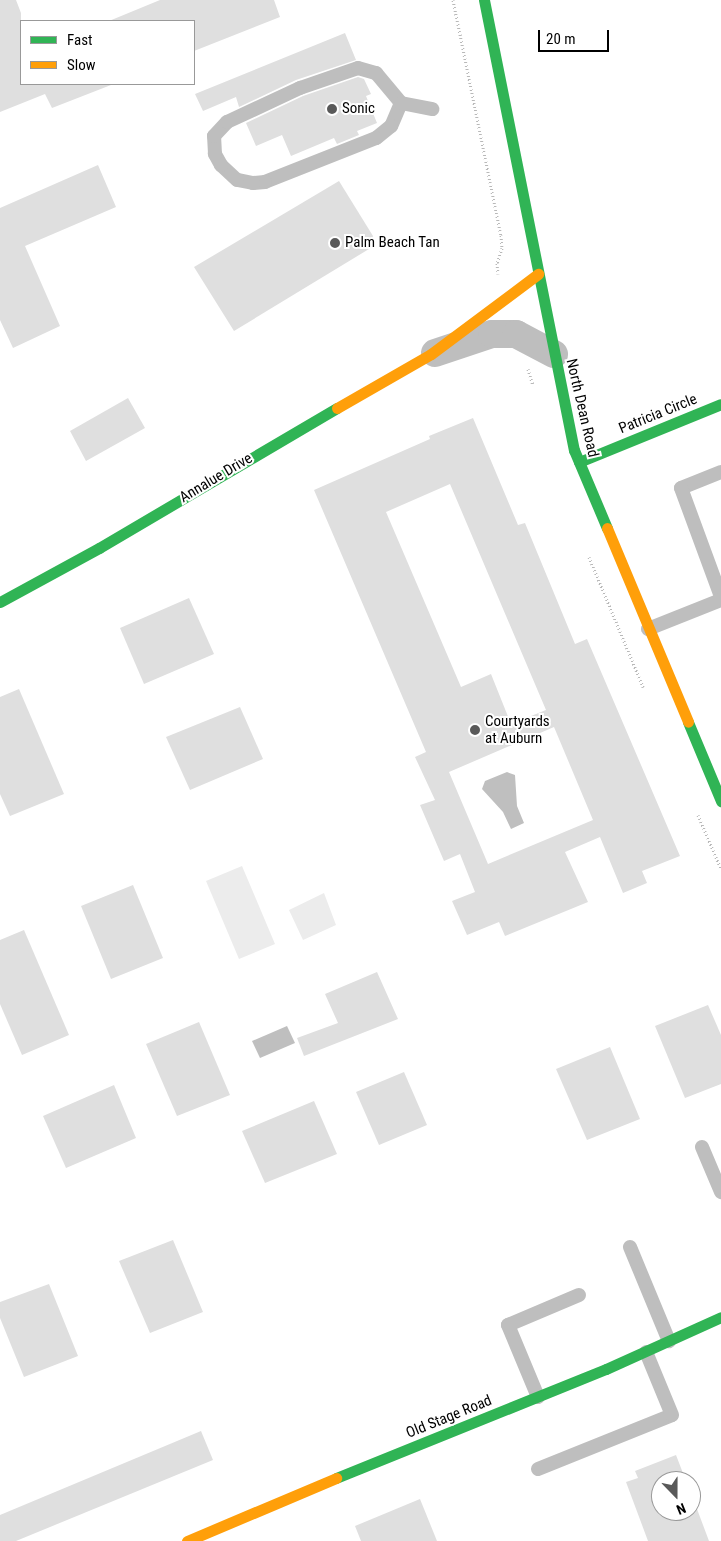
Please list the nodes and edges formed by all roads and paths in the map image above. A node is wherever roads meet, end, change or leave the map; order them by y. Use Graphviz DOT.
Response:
graph roads {
  1 [pos="453,0"];
  2 [pos="484,0"];
  3 [pos="401,103"];
  4 [pos="432,109"];
  5 [pos="538,274"];
  6 [pos="502,301"];
  7 [pos="431,354"];
  8 [pos="554,354"];
  9 [pos="721,404"];
  10 [pos="579,462"];
  11 [pos="721,472"];
  12 [pos="721,598"];
  13 [pos="0,602"];
  14 [pos="648,629"];
  15 [pos="721,801"];
  16 [pos="702,1147"];
  17 [pos="721,1192"];
  18 [pos="630,1247"];
  19 [pos="578,1295"];
  20 [pos="721,1317"];
  21 [pos="669,1341"];
  22 [pos="646,1352"];
  23 [pos="538,1397"];
  24 [pos="538,1469"];
  25 [pos="187,1541"];
  1 -- 6 [label="path"];
  2 -- 5 [label="street, North Dean Road"];
  3 -- 3 [label="lane"];
  3 -- 4 [label="lane"];
  5 -- 6 [label="street, Annalue Drive"];
  5 -- 8 [label="street, North Dean Road"];
  6 -- 7 [label="street, Annalue Drive"];
  7 -- 8 [label="street, Annalue Drive"];
  7 -- 13 [label="street, Annalue Drive"];
  8 -- 10 [label="street, North Dean Road"];
  9 -- 10 [label="street, Patricia Circle"];
  10 -- 14 [label="street, North Dean Road"];
  11 -- 12 [label="lane"];
  12 -- 14 [label="lane"];
  14 -- 15 [label="street, North Dean Road"];
  16 -- 17 [label="lane"];
  18 -- 21 [label="lane"];
  19 -- 23 [label="lane"];
  20 -- 21 [label="street, Old Stage Road"];
  21 -- 22 [label="street, Old Stage Road"];
  22 -- 23 [label="street, Old Stage Road"];
  22 -- 24 [label="lane"];
  23 -- 25 [label="street, Old Stage Road"];
}
